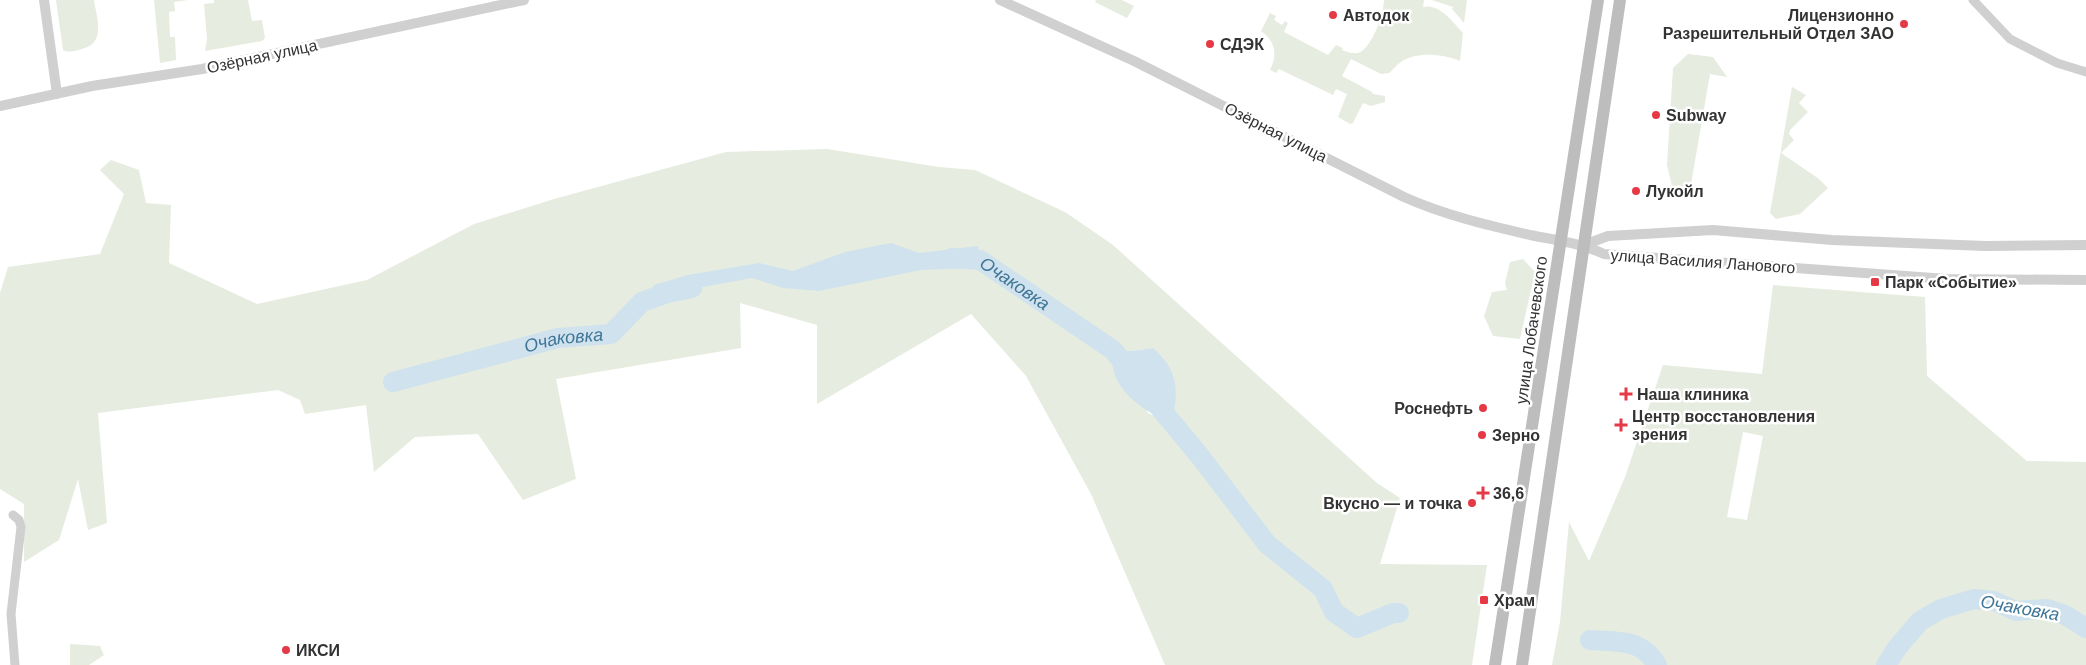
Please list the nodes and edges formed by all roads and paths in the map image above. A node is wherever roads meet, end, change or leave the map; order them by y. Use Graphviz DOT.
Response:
graph roads {
  1 [pos="44,0"];
  2 [pos="524,0"];
  3 [pos="1000,0"];
  4 [pos="1598,0"];
  5 [pos="1620,0"];
  6 [pos="1973,0"];
  7 [pos="2086,72"];
  8 [pos="57,94"];
  9 [pos="0,106"];
  10 [pos="1560,241"];
  11 [pos="2086,244"];
  12 [pos="1584,245"];
  13 [pos="2086,280"];
  14 [pos="13,515"];
  15 [pos="15,665"];
  16 [pos="1495,665"];
  17 [pos="1522,665"];
  1 -- 8 [label="street"];
  2 -- 8 [label="street, Озёрная улица"];
  3 -- 10 [label="street, Озёрная улица"];
  4 -- 10 [label="main road, улица Лобачевского"];
  5 -- 12 [label="main road"];
  6 -- 7 [label="street"];
  8 -- 9 [label="street, Озёрная улица"];
  10 -- 12 [label="street, Озёрная улица"];
  10 -- 16 [label="main road, улица Лобачевского"];
  11 -- 12 [label="street, улица Василия Ланового"];
  12 -- 13 [label="street, улица Василия Ланового"];
  12 -- 17 [label="main road"];
  14 -- 15 [label="street"];
}
